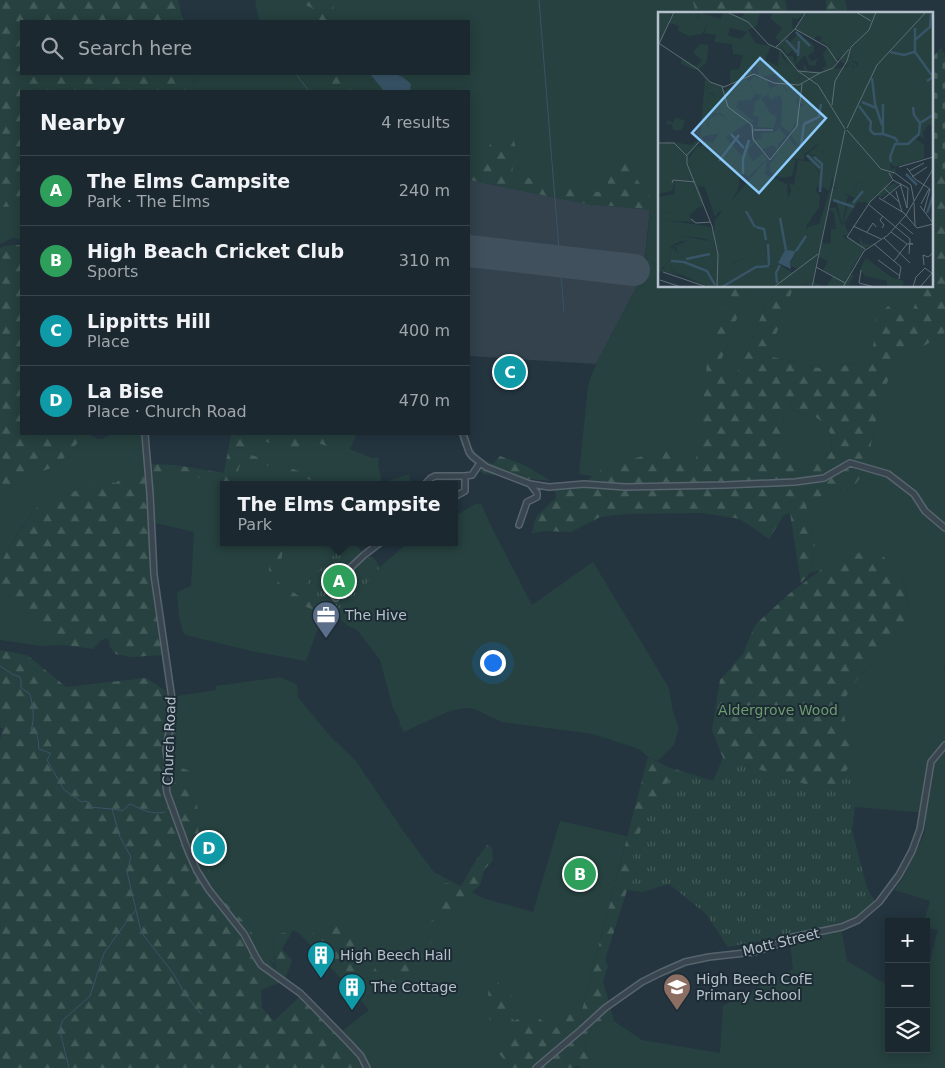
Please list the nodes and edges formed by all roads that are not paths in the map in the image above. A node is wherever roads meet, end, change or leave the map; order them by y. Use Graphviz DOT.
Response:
graph roads {
  1 [pos="145,435"];
  2 [pos="463,435"];
  3 [pos="480,463"];
  4 [pos="465,476"];
  5 [pos="428,481"];
  6 [pos="530,484"];
  7 [pos="458,495"];
  8 [pos="519,525"];
  9 [pos="945,528"];
  10 [pos="376,546"];
  11 [pos="336,598"];
  12 [pos="945,745"];
  13 [pos="368,1068"];
  14 [pos="536,1068"];
  1 -- 13 [label="street, Church Road"];
  2 -- 3 [label="street"];
  3 -- 4 [label="street"];
  3 -- 6 [label="street"];
  4 -- 5 [label="street"];
  4 -- 7 [label="street"];
  6 -- 8 [label="street"];
  6 -- 9 [label="street"];
  10 -- 11 [label="street"];
  12 -- 14 [label="street, Mott Street"];
}
